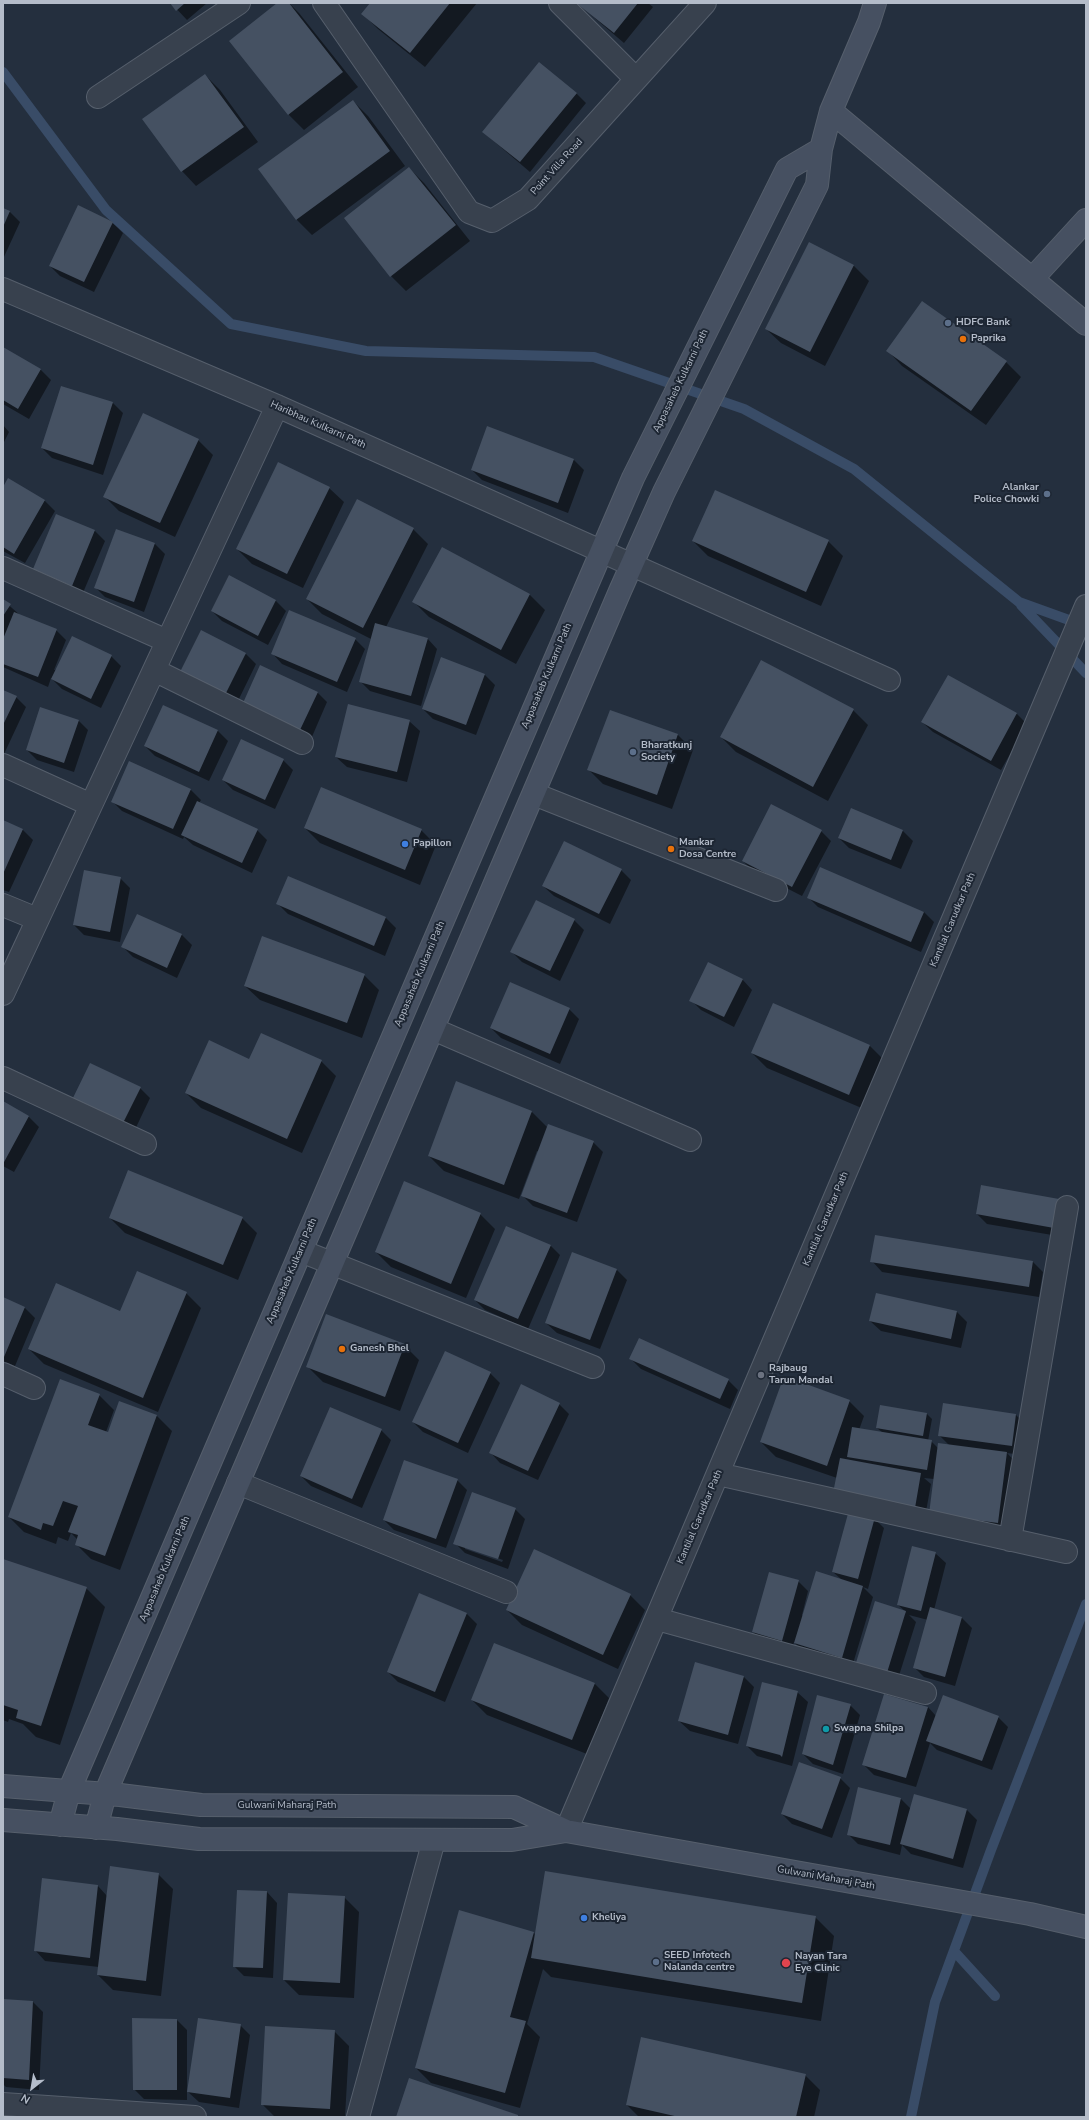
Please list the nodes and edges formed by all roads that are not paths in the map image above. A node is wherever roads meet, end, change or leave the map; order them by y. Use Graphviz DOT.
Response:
graph roads {
  1 [pos="239,3"];
  2 [pos="324,3"];
  3 [pos="560,3"];
  4 [pos="705,3"];
  5 [pos="875,3"];
  6 [pos="636,79"];
  7 [pos="98,97"];
  8 [pos="831,111"];
  9 [pos="821,149"];
  10 [pos="1086,220"];
  11 [pos="1032,279"];
  12 [pos="3,289"];
  13 [pos="1086,324"];
  14 [pos="277,406"];
  15 [pos="600,552"];
  16 [pos="631,566"];
  17 [pos="3,568"];
  18 [pos="1086,606"];
  19 [pos="167,640"];
  20 [pos="154,670"];
  21 [pos="889,680"];
  22 [pos="302,743"];
  23 [pos="3,765"];
  24 [pos="534,794"];
  25 [pos="91,805"];
  26 [pos="776,890"];
  27 [pos="3,905"];
  28 [pos="38,919"];
  29 [pos="3,994"];
  30 [pos="433,1028"];
  31 [pos="3,1078"];
  32 [pos="690,1140"];
  33 [pos="145,1144"];
  34 [pos="1067,1207"];
  35 [pos="301,1251"];
  36 [pos="332,1263"];
  37 [pos="593,1367"];
  38 [pos="3,1374"];
  39 [pos="34,1388"];
  40 [pos="718,1474"];
  41 [pos="238,1483"];
  42 [pos="1010,1540"];
  43 [pos="1066,1552"];
  44 [pos="506,1592"];
  45 [pos="657,1619"];
  46 [pos="925,1693"];
  47 [pos="3,1786"];
  48 [pos="69,1791"];
  49 [pos="105,1794"];
  50 [pos="3,1820"];
  51 [pos="60,1825"];
  52 [pos="96,1828"];
  53 [pos="566,1831"];
  54 [pos="434,1840"];
  55 [pos="1086,1927"];
  56 [pos="3,2104"];
  57 [pos="196,2117"];
  58 [pos="358,2117"];
  1 -- 7 [label="street"];
  2 -- 6 [label="street, Point Villa Road"];
  3 -- 6 [label="street"];
  4 -- 6 [label="street, Point Villa Road"];
  5 -- 8 [label="street"];
  8 -- 9 [label="street"];
  8 -- 11 [label="street"];
  9 -- 15 [label="street, Appasaheb Kulkarni Path"];
  9 -- 16 [label="street"];
  10 -- 11 [label="street"];
  11 -- 13 [label="street"];
  12 -- 14 [label="street, Haribhau Kulkarni Path"];
  14 -- 15 [label="street, Haribhau Kulkarni Path"];
  14 -- 19 [label="street"];
  15 -- 16 [label="street, Haribhau Kulkarni Path"];
  15 -- 35 [label="street, Appasaheb Kulkarni Path"];
  16 -- 21 [label="street, Haribhau Kulkarni Path"];
  16 -- 24 [label="street"];
  17 -- 19 [label="street"];
  18 -- 40 [label="street, Kantilal Garudkar Path"];
  19 -- 20 [label="street"];
  20 -- 22 [label="street"];
  20 -- 25 [label="street"];
  23 -- 25 [label="street"];
  24 -- 26 [label="street"];
  24 -- 30 [label="street"];
  25 -- 28 [label="street"];
  27 -- 28 [label="street"];
  28 -- 29 [label="street"];
  30 -- 32 [label="street"];
  30 -- 36 [label="street"];
  31 -- 33 [label="street"];
  34 -- 42 [label="street"];
  35 -- 36 [label="street"];
  35 -- 48 [label="street, Appasaheb Kulkarni Path"];
  36 -- 37 [label="street"];
  36 -- 41 [label="street"];
  38 -- 39 [label="street"];
  40 -- 42 [label="street"];
  40 -- 45 [label="street, Kantilal Garudkar Path"];
  41 -- 44 [label="street"];
  41 -- 49 [label="street"];
  42 -- 43 [label="street"];
  45 -- 46 [label="street"];
  45 -- 53 [label="street, Kantilal Garudkar Path"];
  47 -- 48 [label="street, Gulwani Maharaj Path"];
  48 -- 49 [label="street, Gulwani Maharaj Path"];
  48 -- 51 [label="street, Appasaheb Kulkarni Path"];
  49 -- 52 [label="street"];
  49 -- 53 [label="street, Gulwani Maharaj Path"];
  50 -- 51 [label="street, Gulwani Maharaj Path"];
  51 -- 52 [label="street, Gulwani Maharaj Path"];
  52 -- 54 [label="street, Gulwani Maharaj Path"];
  53 -- 54 [label="street, Gulwani Maharaj Path"];
  53 -- 55 [label="street, Gulwani Maharaj Path"];
  54 -- 58 [label="street"];
  56 -- 57 [label="street"];
}
